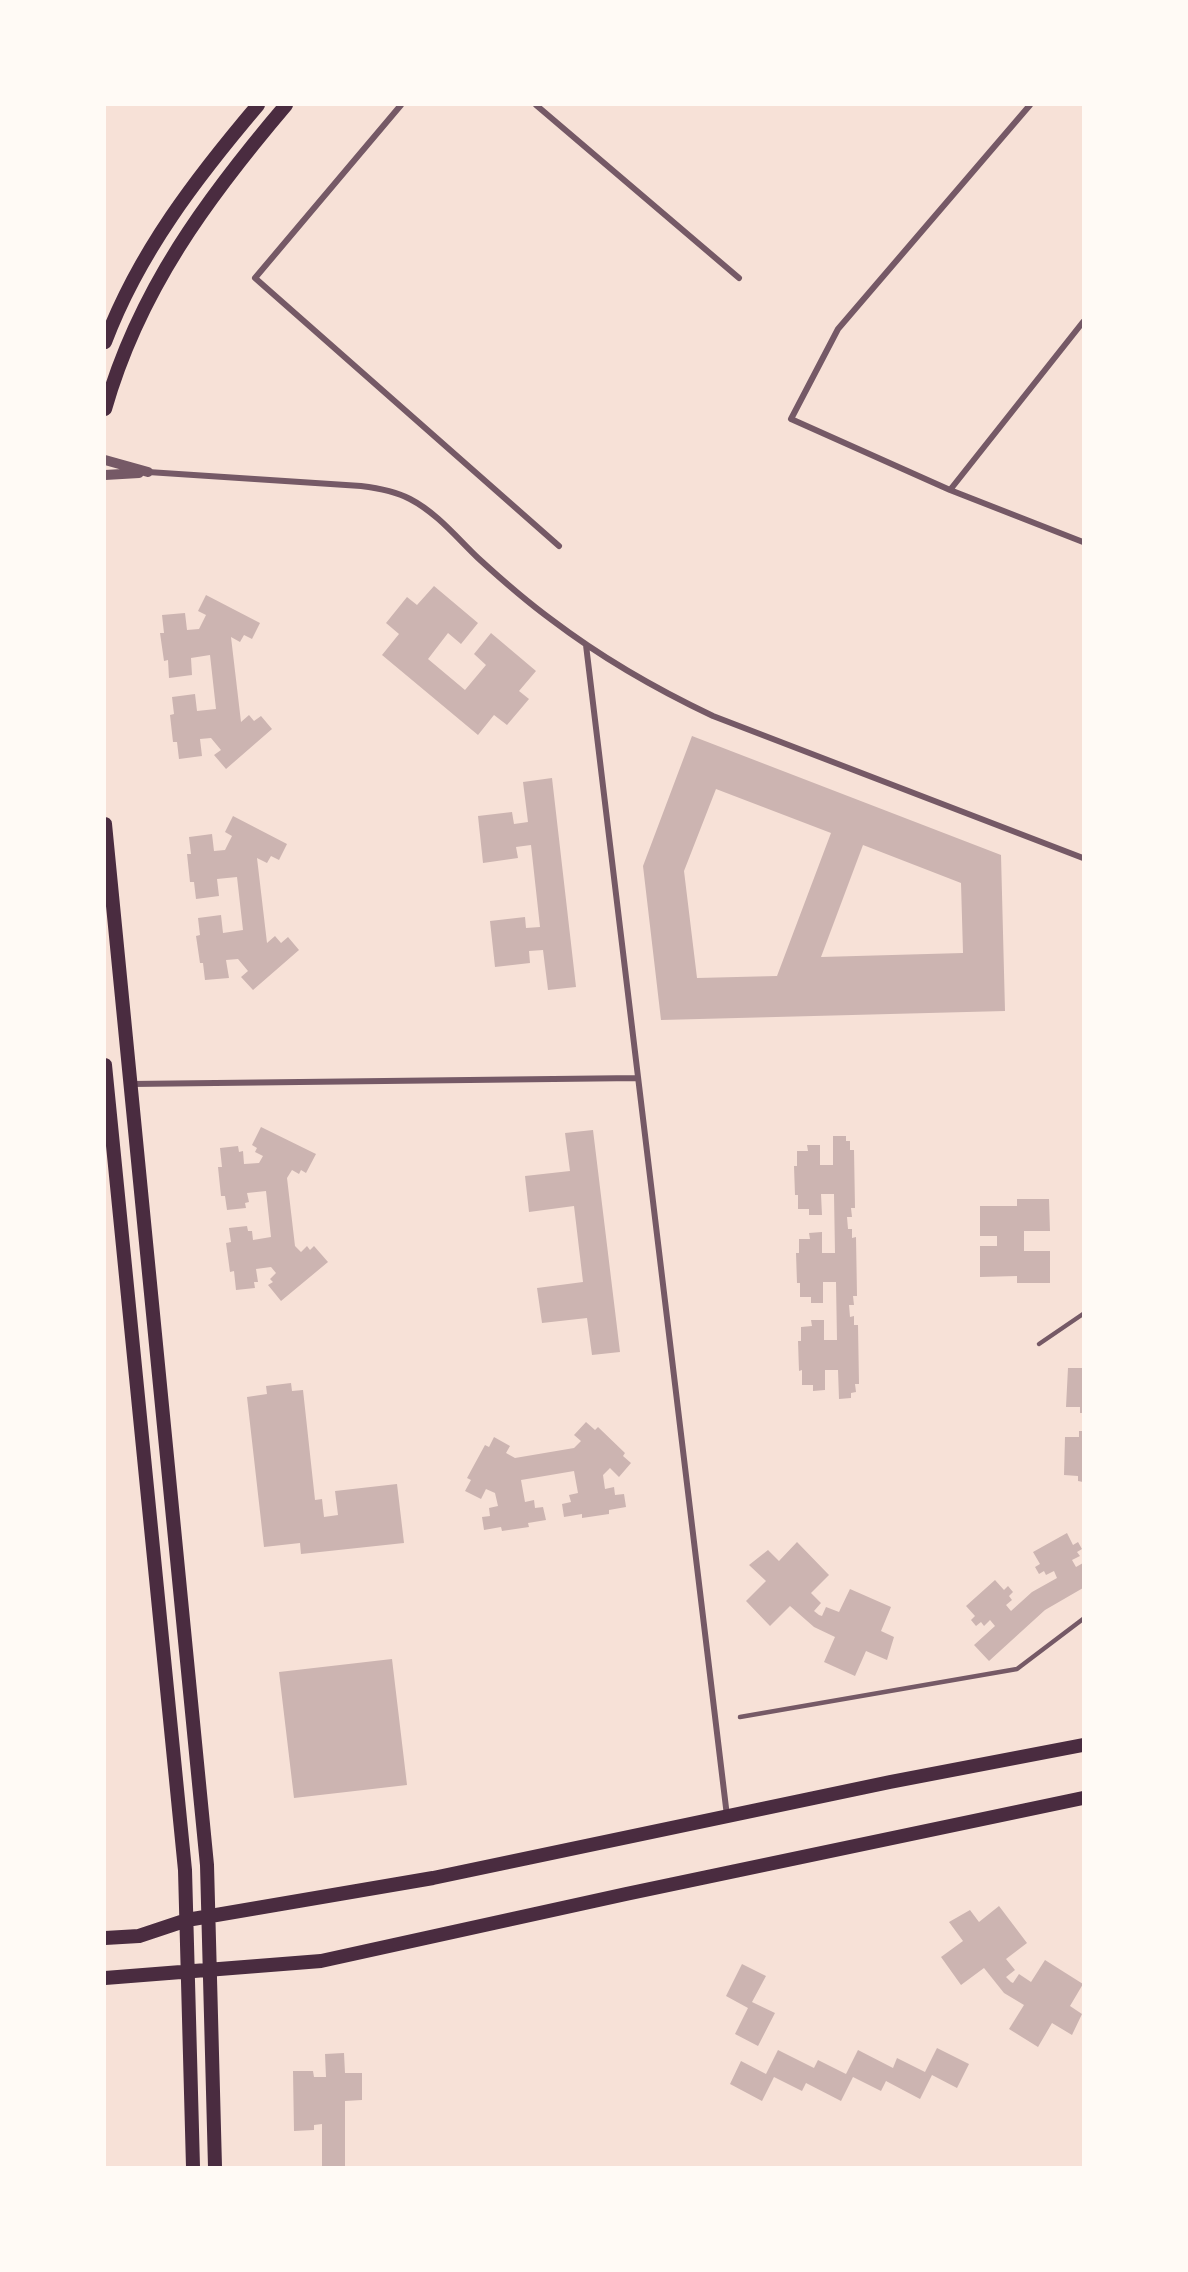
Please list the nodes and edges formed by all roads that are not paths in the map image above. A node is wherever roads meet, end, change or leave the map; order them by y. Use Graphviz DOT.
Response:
graph roads {
  1 [pos="258,105"];
  2 [pos="286,105"];
  3 [pos="400,105"];
  4 [pos="536,105"];
  5 [pos="1030,105"];
  6 [pos="739,278"];
  7 [pos="1083,322"];
  8 [pos="105,342"];
  9 [pos="105,409"];
  10 [pos="105,460"];
  11 [pos="148,472"];
  12 [pos="105,475"];
  13 [pos="950,490"];
  14 [pos="1083,542"];
  15 [pos="559,546"];
  16 [pos="586,645"];
  17 [pos="105,824"];
  18 [pos="1083,858"];
  19 [pos="105,1065"];
  20 [pos="638,1078"];
  21 [pos="131,1084"];
  22 [pos="1083,1314"];
  23 [pos="1039,1344"];
  24 [pos="1083,1619"];
  25 [pos="740,1717"];
  26 [pos="1083,1736"];
  27 [pos="1083,1745"];
  28 [pos="1052,1751"];
  29 [pos="1083,1798"];
  30 [pos="726,1816"];
  31 [pos="209,1917"];
  32 [pos="187,1920"];
  33 [pos="105,1938"];
  34 [pos="210,1970"];
  35 [pos="188,1972"];
  36 [pos="105,1977"];
  37 [pos="193,2167"];
  38 [pos="215,2167"];
  1 -- 8 [label="main road"];
  2 -- 9 [label="main road"];
  3 -- 15 [label="street"];
  4 -- 6 [label="street"];
  5 -- 13 [label="street"];
  7 -- 13 [label="street"];
  10 -- 11 [label="street"];
  11 -- 12 [label="street"];
  11 -- 16 [label="street"];
  13 -- 14 [label="street"];
  16 -- 18 [label="street"];
  16 -- 20 [label="street"];
  17 -- 21 [label="main road"];
  19 -- 32 [label="main road"];
  20 -- 21 [label="street"];
  20 -- 30 [label="street"];
  21 -- 31 [label="main road"];
  22 -- 23 [label="lane"];
  24 -- 25 [label="lane"];
  26 -- 28 [label="main road"];
  27 -- 28 [label="main road"];
  28 -- 30 [label="main road"];
  29 -- 34 [label="main road"];
  30 -- 31 [label="main road"];
  31 -- 32 [label="main road"];
  31 -- 34 [label="main road"];
  32 -- 33 [label="main road"];
  32 -- 35 [label="main road"];
  34 -- 35 [label="main road"];
  34 -- 38 [label="main road"];
  35 -- 36 [label="main road"];
  35 -- 37 [label="main road"];
}
